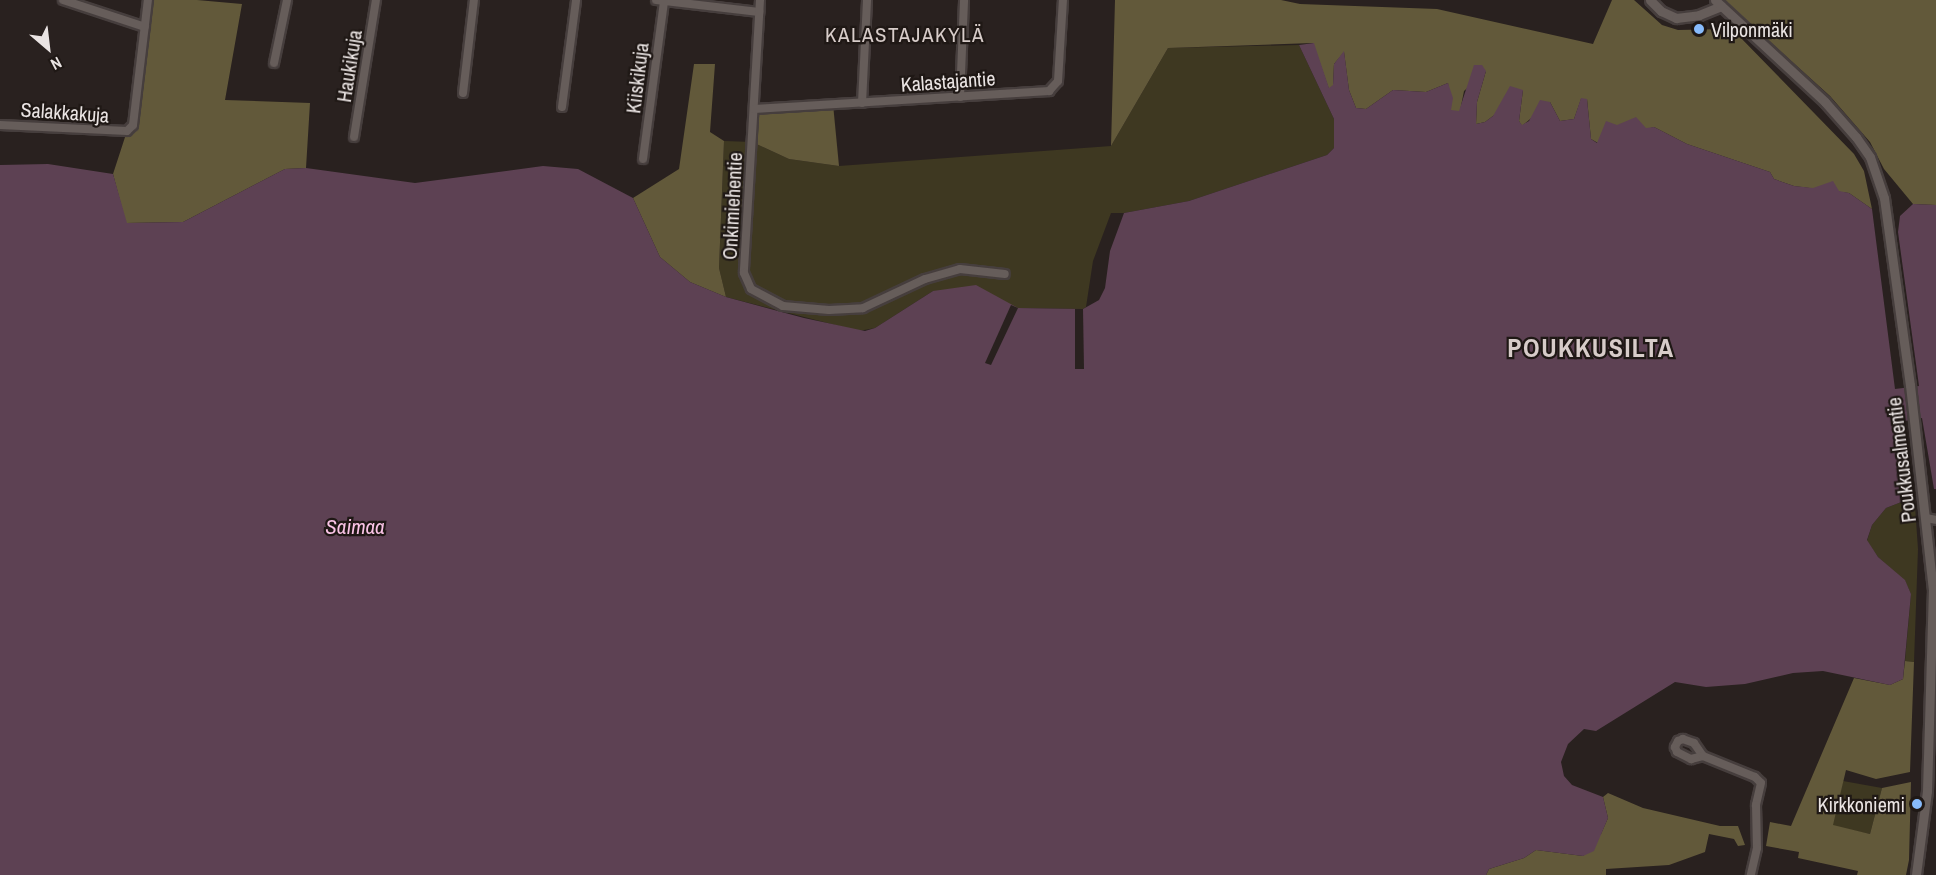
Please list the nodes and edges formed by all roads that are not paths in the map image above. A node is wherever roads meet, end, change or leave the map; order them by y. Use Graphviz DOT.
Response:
graph roads {
  1 [pos="63,0"];
  2 [pos="148,0"];
  3 [pos="287,0"];
  4 [pos="376,0"];
  5 [pos="474,0"];
  6 [pos="576,0"];
  7 [pos="760,0"];
  8 [pos="867,0"];
  9 [pos="964,0"];
  10 [pos="1063,0"];
  11 [pos="1650,0"];
  12 [pos="660,1"];
  13 [pos="1718,3"];
  14 [pos="759,12"];
  15 [pos="145,27"];
  16 [pos="274,63"];
  17 [pos="463,93"];
  18 [pos="960,97"];
  19 [pos="862,103"];
  20 [pos="562,107"];
  21 [pos="754,109"];
  22 [pos="0,125"];
  23 [pos="354,137"];
  24 [pos="644,159"];
  25 [pos="1005,274"];
  26 [pos="1931,519"];
  27 [pos="1703,756"];
  28 [pos="1751,875"];
  29 [pos="1916,875"];
  1 -- 15 [label="street"];
  2 -- 15 [label="street"];
  3 -- 16 [label="street"];
  4 -- 23 [label="street, Haukikuja"];
  5 -- 17 [label="street"];
  6 -- 20 [label="street"];
  7 -- 14 [label="street, Onkimiehentie"];
  8 -- 19 [label="street"];
  9 -- 18 [label="street"];
  10 -- 18 [label="street, Kalastajantie"];
  11 -- 13 [label="street"];
  12 -- 14 [label="street"];
  12 -- 24 [label="street, Kiiskikuja"];
  13 -- 26 [label="street, Poukkusalmentie"];
  14 -- 21 [label="street, Onkimiehentie"];
  15 -- 22 [label="street, Salakkakuja"];
  18 -- 19 [label="street, Kalastajantie"];
  19 -- 21 [label="street, Kalastajantie"];
  21 -- 25 [label="street, Onkimiehentie"];
  26 -- 29 [label="street, Poukkusalmentie"];
  27 -- 28 [label="street"];
}
